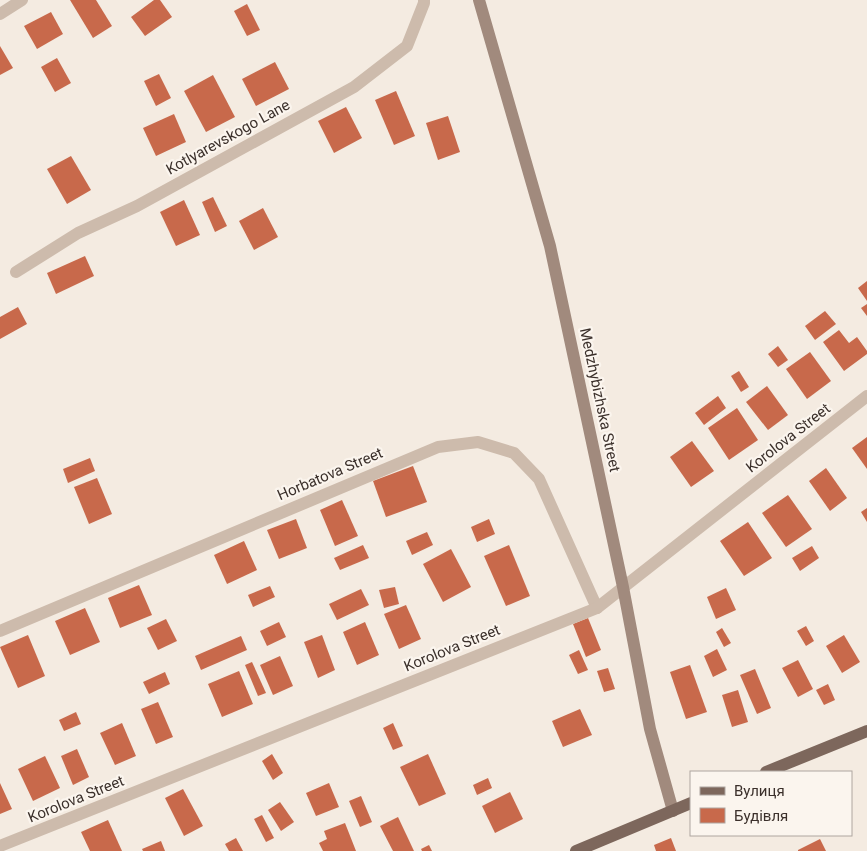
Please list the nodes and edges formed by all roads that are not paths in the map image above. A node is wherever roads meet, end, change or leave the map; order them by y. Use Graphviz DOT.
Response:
graph roads {
  1 [pos="22,0"];
  2 [pos="424,0"];
  3 [pos="479,0"];
  4 [pos="0,14"];
  5 [pos="16,272"];
  6 [pos="867,396"];
  7 [pos="623,587"];
  8 [pos="597,608"];
  9 [pos="0,631"];
  10 [pos="867,731"];
  11 [pos="768,771"];
  12 [pos="690,803"];
  13 [pos="673,811"];
  14 [pos="0,846"];
  15 [pos="576,851"];
  1 -- 4 [label="street"];
  2 -- 5 [label="street, Kotlyarevskogo Lane"];
  3 -- 7 [label="main road, Medzhybizhska Street"];
  6 -- 7 [label="street, Korolova Street"];
  7 -- 8 [label="street, Korolova Street"];
  7 -- 13 [label="main road, Medzhybizhska Street"];
  8 -- 9 [label="street, Horbatova Street"];
  8 -- 14 [label="street, Korolova Street"];
  10 -- 11 [label="main road"];
  12 -- 13 [label="main road"];
  13 -- 15 [label="main road"];
}
